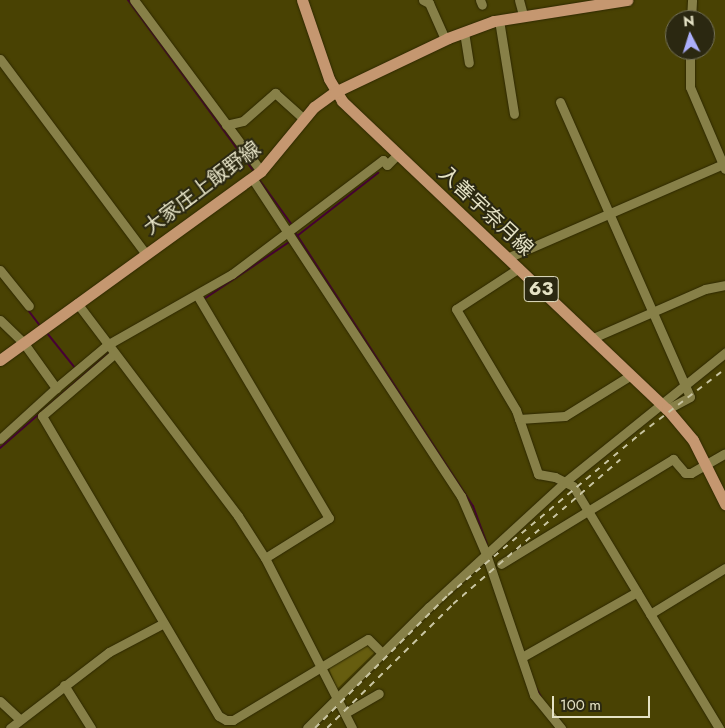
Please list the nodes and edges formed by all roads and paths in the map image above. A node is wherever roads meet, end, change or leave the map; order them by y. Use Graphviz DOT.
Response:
graph roads {
  1 [pos="134,0"];
  2 [pos="302,0"];
  3 [pos="423,0"];
  4 [pos="519,0"];
  5 [pos="627,0"];
  6 [pos="522,15"];
  7 [pos="499,20"];
  8 [pos="464,32"];
  9 [pos="445,39"];
  10 [pos="0,59"];
  11 [pos="690,60"];
  12 [pos="469,63"];
  13 [pos="335,92"];
  14 [pos="560,102"];
  15 [pos="514,114"];
  16 [pos="303,118"];
  17 [pos="226,125"];
  18 [pos="398,154"];
  19 [pos="724,165"];
  20 [pos="256,174"];
  21 [pos="610,212"];
  22 [pos="288,232"];
  23 [pos="146,254"];
  24 [pos="507,258"];
  25 [pos="519,268"];
  26 [pos="0,270"];
  27 [pos="725,285"];
  28 [pos="197,295"];
  29 [pos="77,303"];
  30 [pos="30,306"];
  31 [pos="654,312"];
  32 [pos="0,320"];
  33 [pos="593,338"];
  34 [pos="22,342"];
  35 [pos="107,345"];
  36 [pos="725,353"];
  37 [pos="114,354"];
  38 [pos="0,360"];
  39 [pos="631,374"];
  40 [pos="684,385"];
  41 [pos="56,388"];
  42 [pos="664,405"];
  43 [pos="519,419"];
  44 [pos="0,439"];
  45 [pos="725,453"];
  46 [pos="706,463"];
  47 [pos="565,482"];
  48 [pos="725,504"];
  49 [pos="587,509"];
  50 [pos="486,554"];
  51 [pos="265,558"];
  52 [pos="501,564"];
  53 [pos="725,568"];
  54 [pos="637,592"];
  55 [pos="650,614"];
  56 [pos="162,624"];
  57 [pos="382,653"];
  58 [pos="522,657"];
  59 [pos="322,667"];
  60 [pos="64,685"];
  61 [pos="379,693"];
  62 [pos="337,698"];
  63 [pos="0,701"];
  64 [pos="345,713"];
  65 [pos="18,719"];
  66 [pos="227,724"];
  67 [pos="10,728"];
  68 [pos="91,728"];
  69 [pos="307,728"];
  70 [pos="352,728"];
  71 [pos="561,728"];
  72 [pos="719,728"];
  1 -- 17 [label="street"];
  2 -- 13 [label="main road, 入善宇奈月線 / 63"];
  3 -- 9 [label="street"];
  4 -- 6 [label="street"];
  5 -- 6 [label="main road, 大家庄上飯野線"];
  6 -- 7 [label="main road, 大家庄上飯野線"];
  7 -- 8 [label="main road, 大家庄上飯野線"];
  7 -- 15 [label="street"];
  8 -- 9 [label="main road, 大家庄上飯野線"];
  8 -- 12 [label="street"];
  9 -- 13 [label="main road, 大家庄上飯野線"];
  10 -- 23 [label="street"];
  11 -- 19 [label="street"];
  13 -- 16 [label="main road, 大家庄上飯野線"];
  13 -- 18 [label="main road, 入善宇奈月線 / 63"];
  14 -- 21 [label="street"];
  16 -- 17 [label="street"];
  16 -- 20 [label="main road, 大家庄上飯野線"];
  17 -- 20 [label="street"];
  18 -- 22 [label="street"];
  18 -- 24 [label="main road, 入善宇奈月線 / 63"];
  19 -- 21 [label="street"];
  20 -- 22 [label="street"];
  20 -- 23 [label="main road, 大家庄上飯野線"];
  21 -- 24 [label="street"];
  21 -- 31 [label="street"];
  22 -- 28 [label="street"];
  22 -- 50 [label="street"];
  23 -- 29 [label="main road, 大家庄上飯野線"];
  24 -- 25 [label="main road, 入善宇奈月線 / 63"];
  25 -- 33 [label="main road, 入善宇奈月線 / 63"];
  25 -- 43 [label="street"];
  26 -- 30 [label="street"];
  27 -- 31 [label="street"];
  28 -- 35 [label="street"];
  28 -- 51 [label="street"];
  29 -- 34 [label="main road, 大家庄上飯野線"];
  29 -- 35 [label="street"];
  31 -- 33 [label="street"];
  31 -- 40 [label="street"];
  32 -- 34 [label="street"];
  33 -- 39 [label="main road, 入善宇奈月線 / 63"];
  34 -- 38 [label="main road, 大家庄上飯野線"];
  34 -- 41 [label="street"];
  35 -- 37 [label="street"];
  35 -- 41 [label="street"];
  36 -- 40 [label="street"];
  37 -- 51 [label="street"];
  37 -- 56 [label="street"];
  39 -- 42 [label="main road, 入善宇奈月線 / 63"];
  39 -- 43 [label="street"];
  40 -- 42 [label="street"];
  41 -- 44 [label="street"];
  42 -- 46 [label="main road, 入善宇奈月線 / 63"];
  42 -- 47 [label="street"];
  43 -- 47 [label="street"];
  45 -- 46 [label="street"];
  46 -- 48 [label="main road, 入善宇奈月線 / 63"];
  46 -- 49 [label="street"];
  47 -- 49 [label="street"];
  47 -- 50 [label="street"];
  49 -- 52 [label="street"];
  49 -- 54 [label="street"];
  50 -- 57 [label="street"];
  50 -- 58 [label="street"];
  51 -- 59 [label="street"];
  53 -- 55 [label="street"];
  54 -- 55 [label="street"];
  54 -- 58 [label="street"];
  55 -- 72 [label="street"];
  56 -- 60 [label="street"];
  56 -- 66 [label="street"];
  57 -- 59 [label="street"];
  57 -- 62 [label="street"];
  58 -- 71 [label="street"];
  59 -- 62 [label="street"];
  59 -- 66 [label="street"];
  60 -- 65 [label="street"];
  60 -- 68 [label="street"];
  61 -- 64 [label="street"];
  62 -- 64 [label="street"];
  62 -- 69 [label="street"];
  63 -- 65 [label="street"];
  64 -- 70 [label="street"];
  65 -- 67 [label="street"];
}
